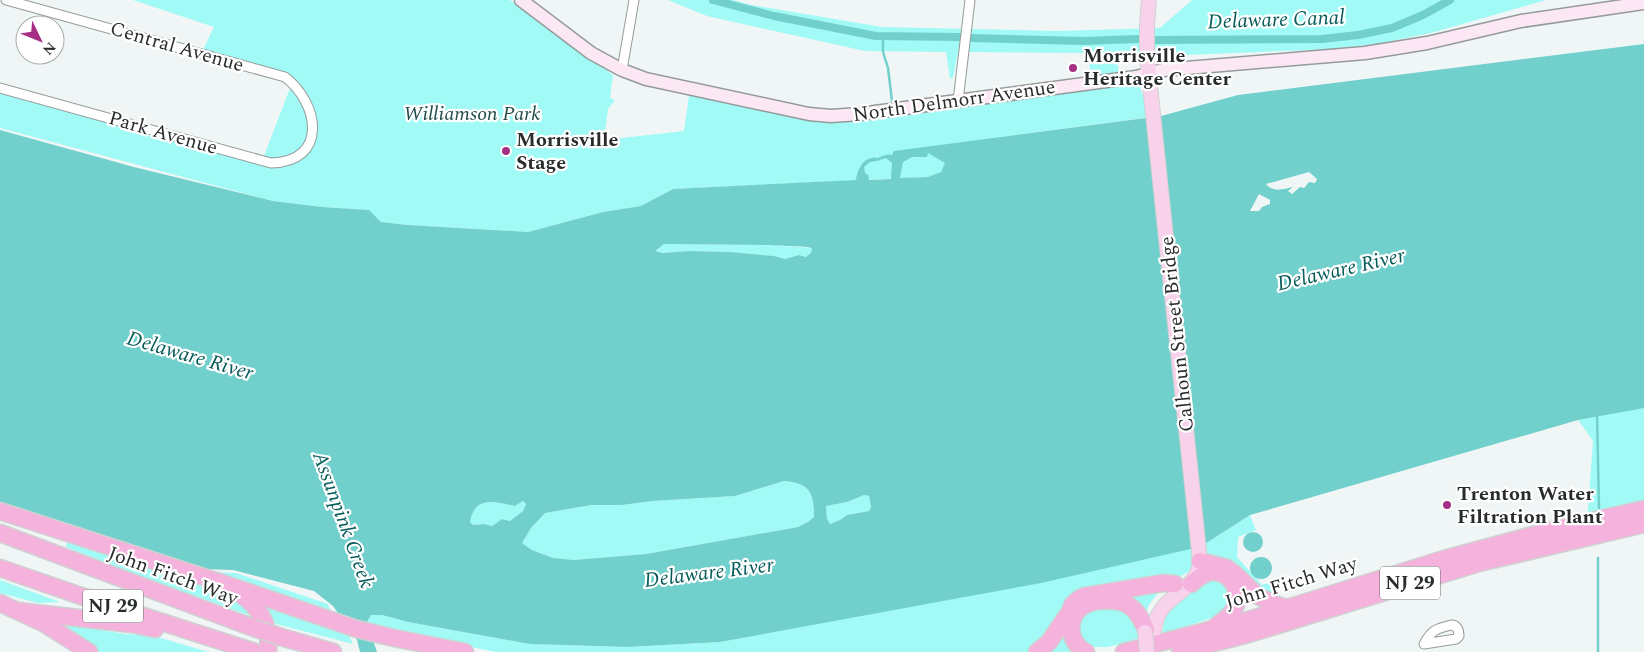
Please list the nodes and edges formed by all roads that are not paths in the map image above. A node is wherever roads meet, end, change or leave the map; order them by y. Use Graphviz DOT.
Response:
graph roads {
  1 [pos="6,0"];
  2 [pos="521,0"];
  3 [pos="634,0"];
  4 [pos="970,0"];
  5 [pos="1149,0"];
  6 [pos="1644,3"];
  7 [pos="622,70"];
  8 [pos="1149,73"];
  9 [pos="0,88"];
  10 [pos="958,101"];
  11 [pos="313,132"];
  12 [pos="1644,509"];
  13 [pos="0,511"];
  14 [pos="1644,524"];
  15 [pos="0,535"];
  16 [pos="1200,560"];
  17 [pos="0,568"];
  18 [pos="222,583"];
  19 [pos="1183,584"];
  20 [pos="0,603"];
  21 [pos="1287,608"];
  22 [pos="18,611"];
  23 [pos="1148,631"];
  24 [pos="1218,640"];
  25 [pos="1424,644"];
  26 [pos="236,646"];
  27 [pos="89,652"];
  28 [pos="255,652"];
  29 [pos="268,652"];
  30 [pos="331,652"];
  31 [pos="465,652"];
  32 [pos="1037,652"];
  33 [pos="1086,652"];
  34 [pos="1124,652"];
  35 [pos="1146,652"];
  36 [pos="1155,652"];
  37 [pos="1180,652"];
  38 [pos="1418,652"];
  1 -- 11 [label="street, Central Avenue"];
  2 -- 7 [label="main road, North Delmorr Avenue"];
  3 -- 7 [label="street"];
  4 -- 10 [label="street"];
  5 -- 8 [label="main road, Calhoun Street Bridge"];
  6 -- 8 [label="main road, North Delmorr Avenue"];
  7 -- 10 [label="main road, North Delmorr Avenue"];
  8 -- 10 [label="main road, North Delmorr Avenue"];
  8 -- 16 [label="main road, Calhoun Street Bridge"];
  9 -- 11 [label="street, Park Avenue"];
  12 -- 21 [label="highway, John Fitch Way / NJ 29"];
  13 -- 18 [label="highway"];
  14 -- 24 [label="highway, John Fitch Way / NJ 29"];
  15 -- 30 [label="highway, John Fitch Way / NJ 29, bridge"];
  16 -- 19 [label="main road"];
  16 -- 21 [label="highway"];
  17 -- 26 [label="highway, NJ 29"];
  18 -- 29 [label="highway"];
  18 -- 31 [label="highway"];
  19 -- 23 [label="main road"];
  19 -- 24 [label="highway"];
  19 -- 32 [label="highway"];
  20 -- 22 [label="highway"];
  21 -- 24 [label="highway, John Fitch Way / NJ 29"];
  22 -- 26 [label="highway"];
  22 -- 27 [label="highway"];
  23 -- 33 [label="highway"];
  23 -- 35 [label="main road, bridge"];
  23 -- 36 [label="main road"];
  24 -- 34 [label="highway, John Fitch Way / NJ 29"];
  24 -- 37 [label="highway, John Fitch Way / NJ 29"];
  25 -- 38 [label="street"];
  26 -- 28 [label="highway, NJ 29"];
}
